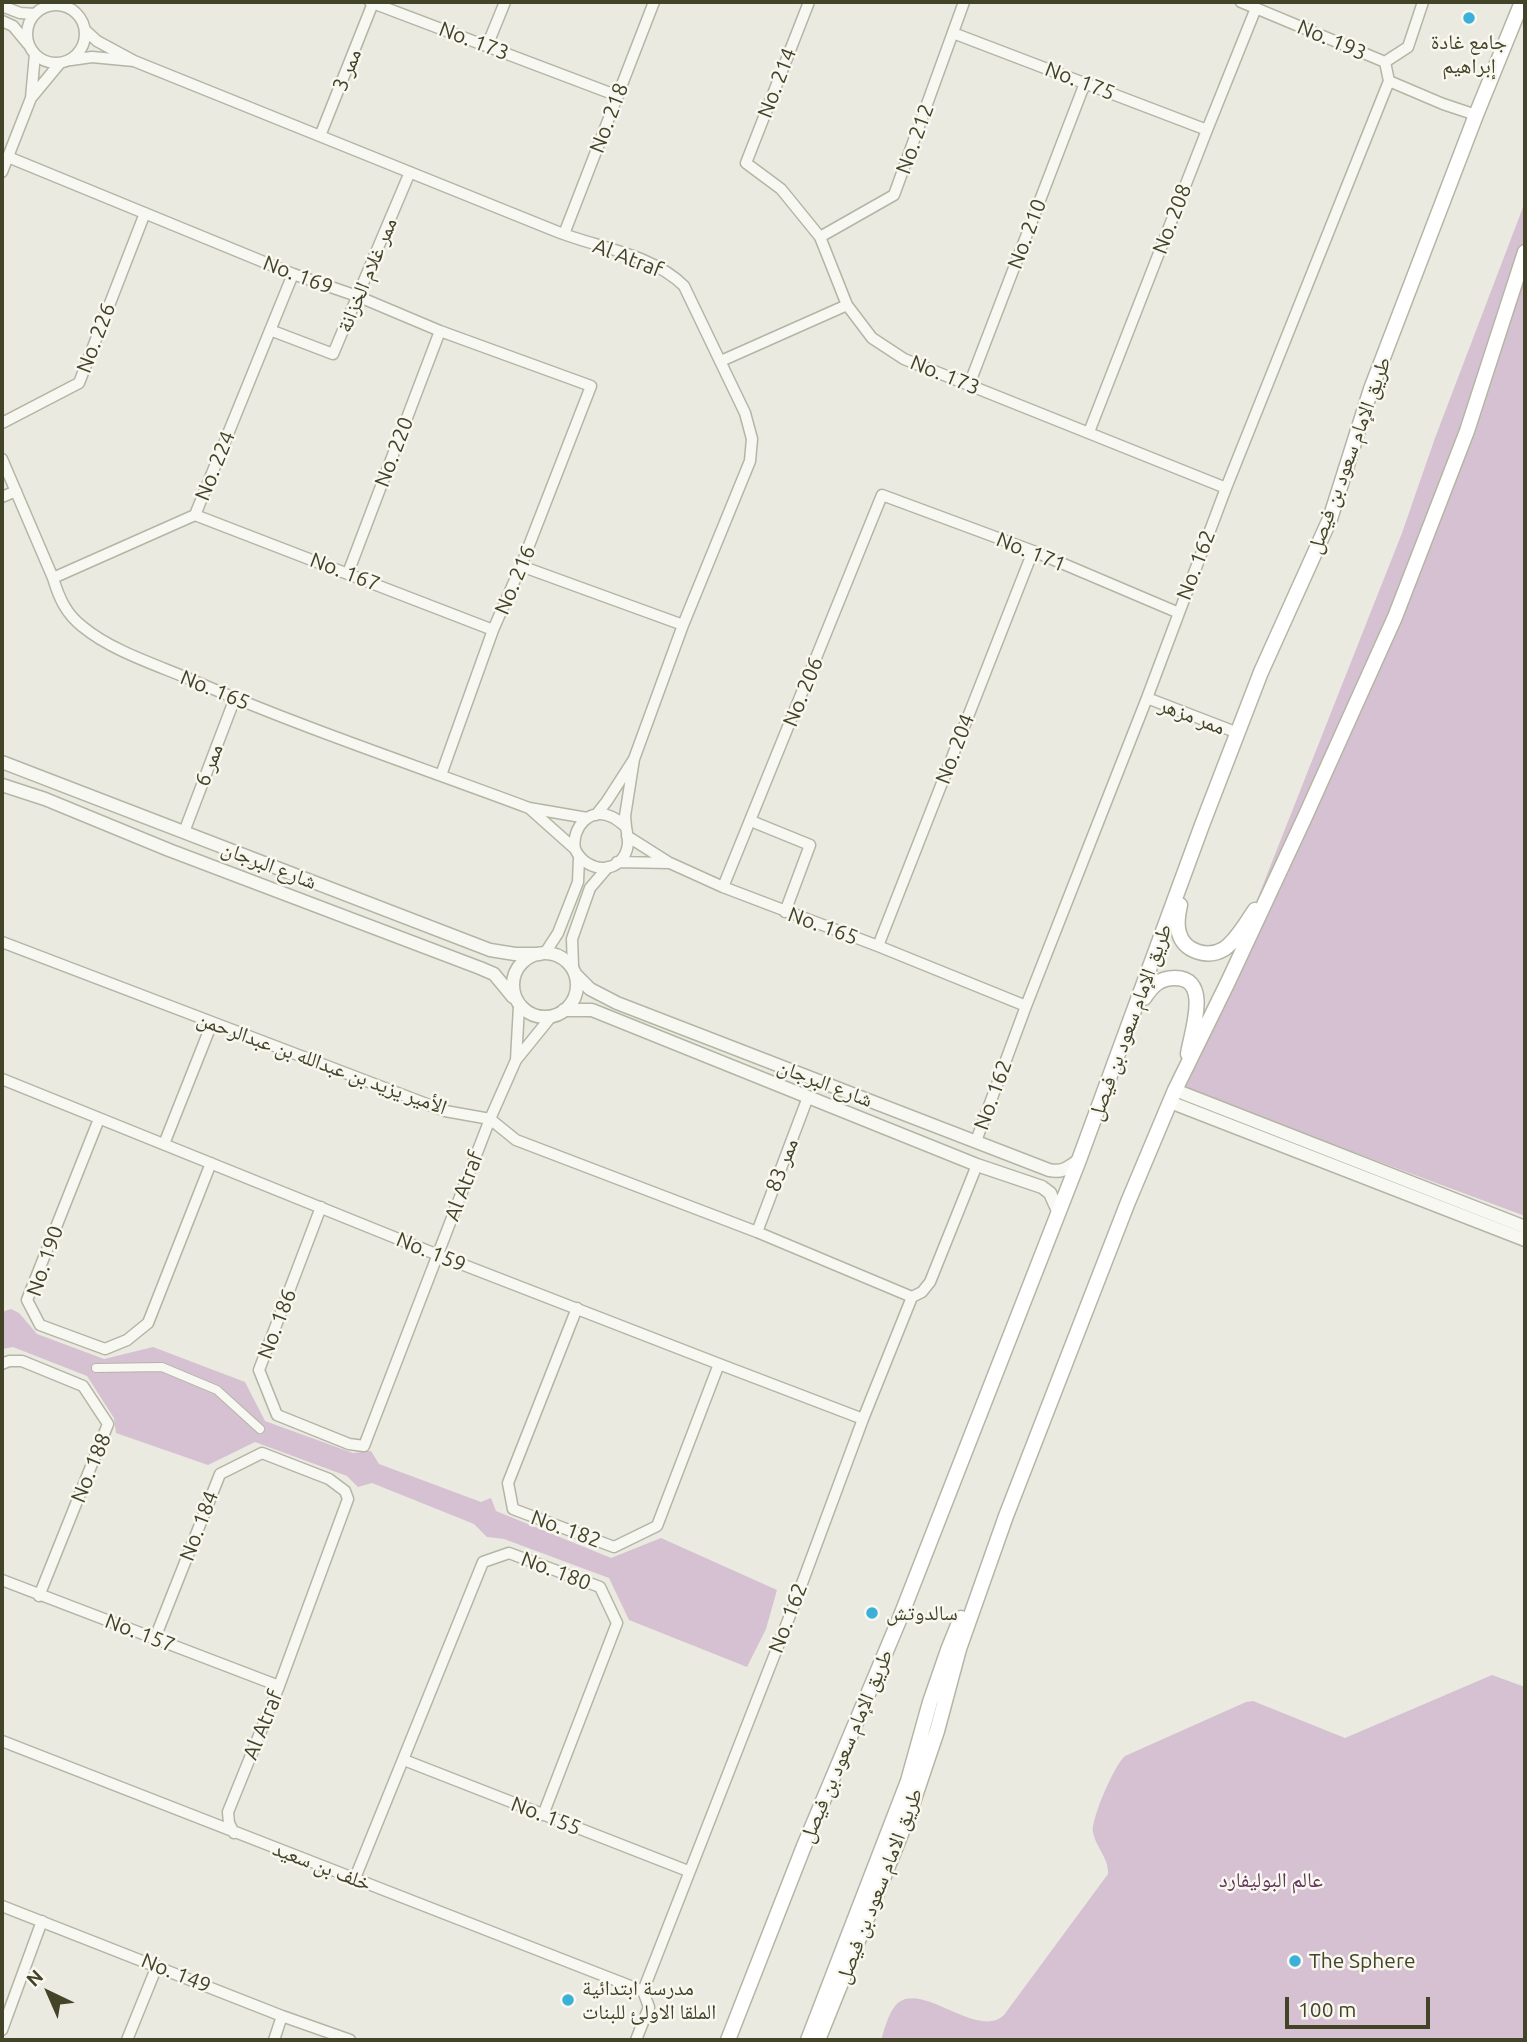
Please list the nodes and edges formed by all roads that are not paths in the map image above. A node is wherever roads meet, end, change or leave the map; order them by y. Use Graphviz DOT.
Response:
graph roads {
  1 [pos="79,2"];
  2 [pos="372,2"];
  3 [pos="505,2"];
  4 [pos="654,2"];
  5 [pos="809,2"];
  6 [pos="964,2"];
  7 [pos="1241,2"];
  8 [pos="1423,2"];
  9 [pos="1522,2"];
  10 [pos="51,4"];
  11 [pos="2,6"];
  12 [pos="1256,8"];
  13 [pos="35,15"];
  14 [pos="2,22"];
  15 [pos="84,26"];
  16 [pos="953,33"];
  17 [pos="487,46"];
  18 [pos="32,50"];
  19 [pos="134,61"];
  20 [pos="64,62"];
  21 [pos="1385,62"];
  22 [pos="1389,81"];
  23 [pos="1085,83"];
  24 [pos="618,96"];
  25 [pos="31,98"];
  26 [pos="1476,115"];
  27 [pos="1207,130"];
  28 [pos="320,136"];
  29 [pos="8,157"];
  30 [pos="746,163"];
  31 [pos="2,172"];
  32 [pos="410,172"];
  33 [pos="145,213"];
  34 [pos="564,234"];
  35 [pos="820,237"];
  36 [pos="1525,252"];
  37 [pos="293,274"];
  38 [pos="357,296"];
  39 [pos="847,304"];
  40 [pos="270,330"];
  41 [pos="440,331"];
  42 [pos="721,361"];
  43 [pos="970,385"];
  44 [pos="591,386"];
  45 [pos="2,423"];
  46 [pos="1089,432"];
  47 [pos="2,458"];
  48 [pos="1226,488"];
  49 [pos="16,491"];
  50 [pos="882,495"];
  51 [pos="2,497"];
  52 [pos="195,515"];
  53 [pos="1033,551"];
  54 [pos="521,566"];
  55 [pos="348,573"];
  56 [pos="53,578"];
  57 [pos="1179,613"];
  58 [pos="683,625"];
  59 [pos="493,630"];
  60 [pos="235,698"];
  61 [pos="1147,698"];
  62 [pos="1238,733"];
  63 [pos="634,759"];
  64 [pos="2,762"];
  65 [pos="441,775"];
  66 [pos="2,785"];
  67 [pos="529,808"];
  68 [pos="592,816"];
  69 [pos="751,821"];
  70 [pos="626,831"];
  71 [pos="184,832"];
  72 [pos="1193,849"];
  73 [pos="577,854"];
  74 [pos="670,863"];
  75 [pos="613,864"];
  76 [pos="723,887"];
  77 [pos="1273,887"];
  78 [pos="785,912"];
  79 [pos="2,942"];
  80 [pos="878,946"];
  81 [pos="542,953"];
  82 [pos="575,971"];
  83 [pos="516,1001"];
  84 [pos="1026,1006"];
  85 [pos="564,1010"];
  86 [pos="1135,1011"];
  87 [pos="550,1018"];
  88 [pos="212,1023"];
  89 [pos="516,1060"];
  90 [pos="1187,1066"];
  91 [pos="2,1079"];
  92 [pos="1173,1096"];
  93 [pos="808,1097"];
  94 [pos="99,1119"];
  95 [pos="490,1119"];
  96 [pos="976,1141"];
  97 [pos="164,1144"];
  98 [pos="1079,1160"];
  99 [pos="211,1163"];
  100 [pos="977,1165"];
  101 [pos="321,1208"];
  102 [pos="1058,1211"];
  103 [pos="1525,1227"];
  104 [pos="757,1232"];
  105 [pos="1525,1240"];
  106 [pos="438,1255"];
  107 [pos="912,1297"];
  108 [pos="577,1308"];
  109 [pos="2,1364"];
  110 [pos="719,1364"];
  111 [pos="96,1368"];
  112 [pos="863,1419"];
  113 [pos="260,1429"];
  114 [pos="370,1430"];
  115 [pos="348,1499"];
  116 [pos="991,1559"];
  117 [pos="2,1580"];
  118 [pos="39,1595"];
  119 [pos="155,1638"];
  120 [pos="279,1686"];
  121 [pos="2,1741"];
  122 [pos="404,1760"];
  123 [pos="542,1815"];
  124 [pos="234,1833"];
  125 [pos="688,1871"];
  126 [pos="355,1878"];
  127 [pos="2,1906"];
  128 [pos="42,1921"];
  129 [pos="157,1966"];
  130 [pos="643,1991"];
  131 [pos="282,2016"];
  132 [pos="2,2030"];
  133 [pos="127,2040"];
  134 [pos="274,2040"];
  135 [pos="350,2040"];
  136 [pos="636,2040"];
  137 [pos="728,2040"];
  138 [pos="808,2040"];
  139 [pos="818,2040"];
  1 -- 15 [label="street"];
  2 -- 17 [label="street, No. 173"];
  2 -- 28 [label="street, ممر 3"];
  3 -- 17 [label="street"];
  4 -- 24 [label="street, No. 218"];
  5 -- 30 [label="street, No. 214"];
  6 -- 16 [label="street, No. 212"];
  7 -- 12 [label="street, No. 193"];
  8 -- 21 [label="street"];
  9 -- 26 [label="main road, طريق الإمام سعود بن فيصل"];
  10 -- 13 [label="street"];
  10 -- 15 [label="street"];
  11 -- 13 [label="street"];
  12 -- 21 [label="street, No. 193"];
  12 -- 27 [label="street, No. 208"];
  13 -- 18 [label="street"];
  14 -- 18 [label="street"];
  15 -- 19 [label="street"];
  15 -- 20 [label="street"];
  16 -- 23 [label="street, No. 175"];
  16 -- 35 [label="street, No. 212"];
  17 -- 24 [label="street, No. 173"];
  18 -- 20 [label="street"];
  18 -- 25 [label="street"];
  19 -- 20 [label="street"];
  19 -- 28 [label="street, Al Atraf"];
  20 -- 25 [label="street"];
  21 -- 22 [label="street"];
  22 -- 26 [label="street"];
  22 -- 48 [label="street, No. 162"];
  23 -- 27 [label="street, No. 175"];
  23 -- 43 [label="street, No. 210"];
  24 -- 34 [label="street, No. 218"];
  25 -- 29 [label="street"];
  26 -- 62 [label="main road, طريق الإمام سعود بن فيصل"];
  27 -- 46 [label="street, No. 208"];
  28 -- 32 [label="street, Al Atraf"];
  29 -- 31 [label="street"];
  29 -- 33 [label="street, No. 169"];
  30 -- 35 [label="street, No. 173"];
  32 -- 34 [label="street, Al Atraf"];
  32 -- 38 [label="street, ممر غلام الخزانة"];
  33 -- 37 [label="street, No. 169"];
  33 -- 45 [label="street, No. 226"];
  34 -- 42 [label="street, Al Atraf"];
  35 -- 39 [label="street, No. 173"];
  36 -- 77 [label="main road"];
  37 -- 38 [label="street, No. 169"];
  37 -- 40 [label="street, No. 224"];
  38 -- 40 [label="street, ممر غلام الخزانة"];
  38 -- 41 [label="street, No. 169"];
  39 -- 42 [label="street"];
  39 -- 43 [label="street, No. 173"];
  40 -- 52 [label="street, No. 224"];
  41 -- 44 [label="street, No. 169"];
  41 -- 55 [label="street, No. 220"];
  42 -- 58 [label="street, Al Atraf"];
  43 -- 46 [label="street, No. 173"];
  44 -- 54 [label="street, No. 216"];
  46 -- 48 [label="street, No. 173"];
  47 -- 49 [label="street, No. 165"];
  48 -- 57 [label="street, No. 162"];
  49 -- 51 [label="street"];
  49 -- 56 [label="street, No. 165"];
  50 -- 53 [label="street, No. 171"];
  50 -- 69 [label="street, No. 206"];
  52 -- 55 [label="street, No. 167"];
  52 -- 56 [label="street, No. 224"];
  53 -- 57 [label="street, No. 171"];
  53 -- 80 [label="street, No. 204"];
  54 -- 58 [label="street"];
  54 -- 59 [label="street, No. 216"];
  55 -- 59 [label="street, No. 167"];
  56 -- 60 [label="street, No. 165"];
  57 -- 61 [label="street, No. 162"];
  58 -- 63 [label="street, Al Atraf"];
  59 -- 65 [label="street, No. 216"];
  60 -- 65 [label="street, No. 165"];
  60 -- 71 [label="street, ممر 6"];
  61 -- 62 [label="street, ممر مزهر"];
  61 -- 84 [label="street, No. 162"];
  62 -- 72 [label="main road, طريق الإمام سعود بن فيصل"];
  63 -- 68 [label="street, Al Atraf"];
  63 -- 70 [label="street, Al Atraf"];
  64 -- 71 [label="street, شارع البرجان"];
  65 -- 67 [label="street, No. 165"];
  66 -- 83 [label="street, شارع البرجان"];
  67 -- 68 [label="street"];
  67 -- 73 [label="street"];
  68 -- 70 [label="street"];
  68 -- 73 [label="street"];
  69 -- 76 [label="street, No. 206"];
  69 -- 78 [label="street"];
  70 -- 74 [label="street"];
  70 -- 75 [label="street"];
  71 -- 81 [label="street, شارع البرجان"];
  72 -- 77 [label="main road"];
  72 -- 86 [label="main road, طريق الإمام سعود بن فيصل"];
  73 -- 75 [label="street"];
  73 -- 81 [label="street"];
  74 -- 75 [label="street, No. 165"];
  74 -- 76 [label="street, No. 165"];
  75 -- 82 [label="street"];
  76 -- 78 [label="street, No. 165"];
  77 -- 90 [label="main road"];
  78 -- 80 [label="street, No. 165"];
  79 -- 88 [label="street, الأمير يزيد بن عبدالله بن عبدالرحمن"];
  80 -- 84 [label="street, No. 165"];
  81 -- 82 [label="street, شارع البرجان"];
  81 -- 83 [label="street"];
  82 -- 85 [label="street"];
  82 -- 96 [label="street, شارع البرجان"];
  83 -- 87 [label="street, شارع البرجان"];
  83 -- 89 [label="street"];
  84 -- 96 [label="street, No. 162"];
  85 -- 87 [label="street"];
  85 -- 93 [label="street, شارع البرجان"];
  86 -- 90 [label="main road"];
  86 -- 98 [label="main road, طريق الإمام سعود بن فيصل"];
  87 -- 89 [label="street"];
  88 -- 95 [label="street, الأمير يزيد بن عبدالله بن عبدالرحمن"];
  88 -- 97 [label="street"];
  89 -- 95 [label="street, Al Atraf"];
  90 -- 92 [label="main road"];
  91 -- 94 [label="street, No. 159"];
  92 -- 103 [label="street"];
  92 -- 105 [label="street"];
  92 -- 116 [label="main road"];
  93 -- 100 [label="street, شارع البرجان"];
  93 -- 104 [label="street, ممر 83"];
  94 -- 97 [label="street, No. 159"];
  94 -- 99 [label="street, No. 190"];
  95 -- 104 [label="street, الأمير يزيد بن عبدالله بن عبدالرحمن"];
  95 -- 106 [label="street, Al Atraf"];
  96 -- 98 [label="street, شارع البرجان"];
  97 -- 99 [label="street, No. 159"];
  98 -- 102 [label="main road, طريق الإمام سعود بن فيصل"];
  99 -- 101 [label="street, No. 159"];
  100 -- 102 [label="street, شارع البرجان"];
  100 -- 107 [label="street, No. 162"];
  101 -- 106 [label="street, No. 159"];
  101 -- 114 [label="street, No. 186"];
  102 -- 137 [label="main road, طريق الإمام سعود بن فيصل"];
  104 -- 107 [label="street, الأمير يزيد بن عبدالله بن عبدالرحمن"];
  106 -- 108 [label="street, No. 159"];
  106 -- 114 [label="street, Al Atraf"];
  107 -- 112 [label="street, No. 162"];
  108 -- 110 [label="street, No. 159"];
  108 -- 110 [label="street, No. 182"];
  109 -- 118 [label="street, No. 188"];
  110 -- 112 [label="street, No. 159"];
  111 -- 113 [label="street"];
  112 -- 125 [label="street, No. 162"];
  115 -- 119 [label="street, No. 184"];
  115 -- 120 [label="street, Al Atraf"];
  116 -- 138 [label="main road"];
  116 -- 139 [label="main road, طريق الامام سعود بن فيصل"];
  117 -- 118 [label="street, No. 157"];
  118 -- 119 [label="street, No. 157"];
  119 -- 120 [label="street, No. 157"];
  120 -- 124 [label="street, Al Atraf"];
  121 -- 124 [label="street, خلف بن سعيد"];
  122 -- 123 [label="street, No. 155"];
  122 -- 123 [label="street, No. 180"];
  122 -- 126 [label="street, No. 180"];
  123 -- 125 [label="street, No. 155"];
  124 -- 126 [label="street, خلف بن سعيد"];
  125 -- 130 [label="street, No. 162"];
  126 -- 130 [label="street, خلف بن سعيد"];
  127 -- 128 [label="street, No. 149"];
  128 -- 129 [label="street, No. 149"];
  128 -- 132 [label="street"];
  129 -- 131 [label="street, No. 149"];
  129 -- 133 [label="street"];
  130 -- 136 [label="street, No. 162"];
  131 -- 134 [label="street"];
  131 -- 135 [label="street, No. 149"];
}
